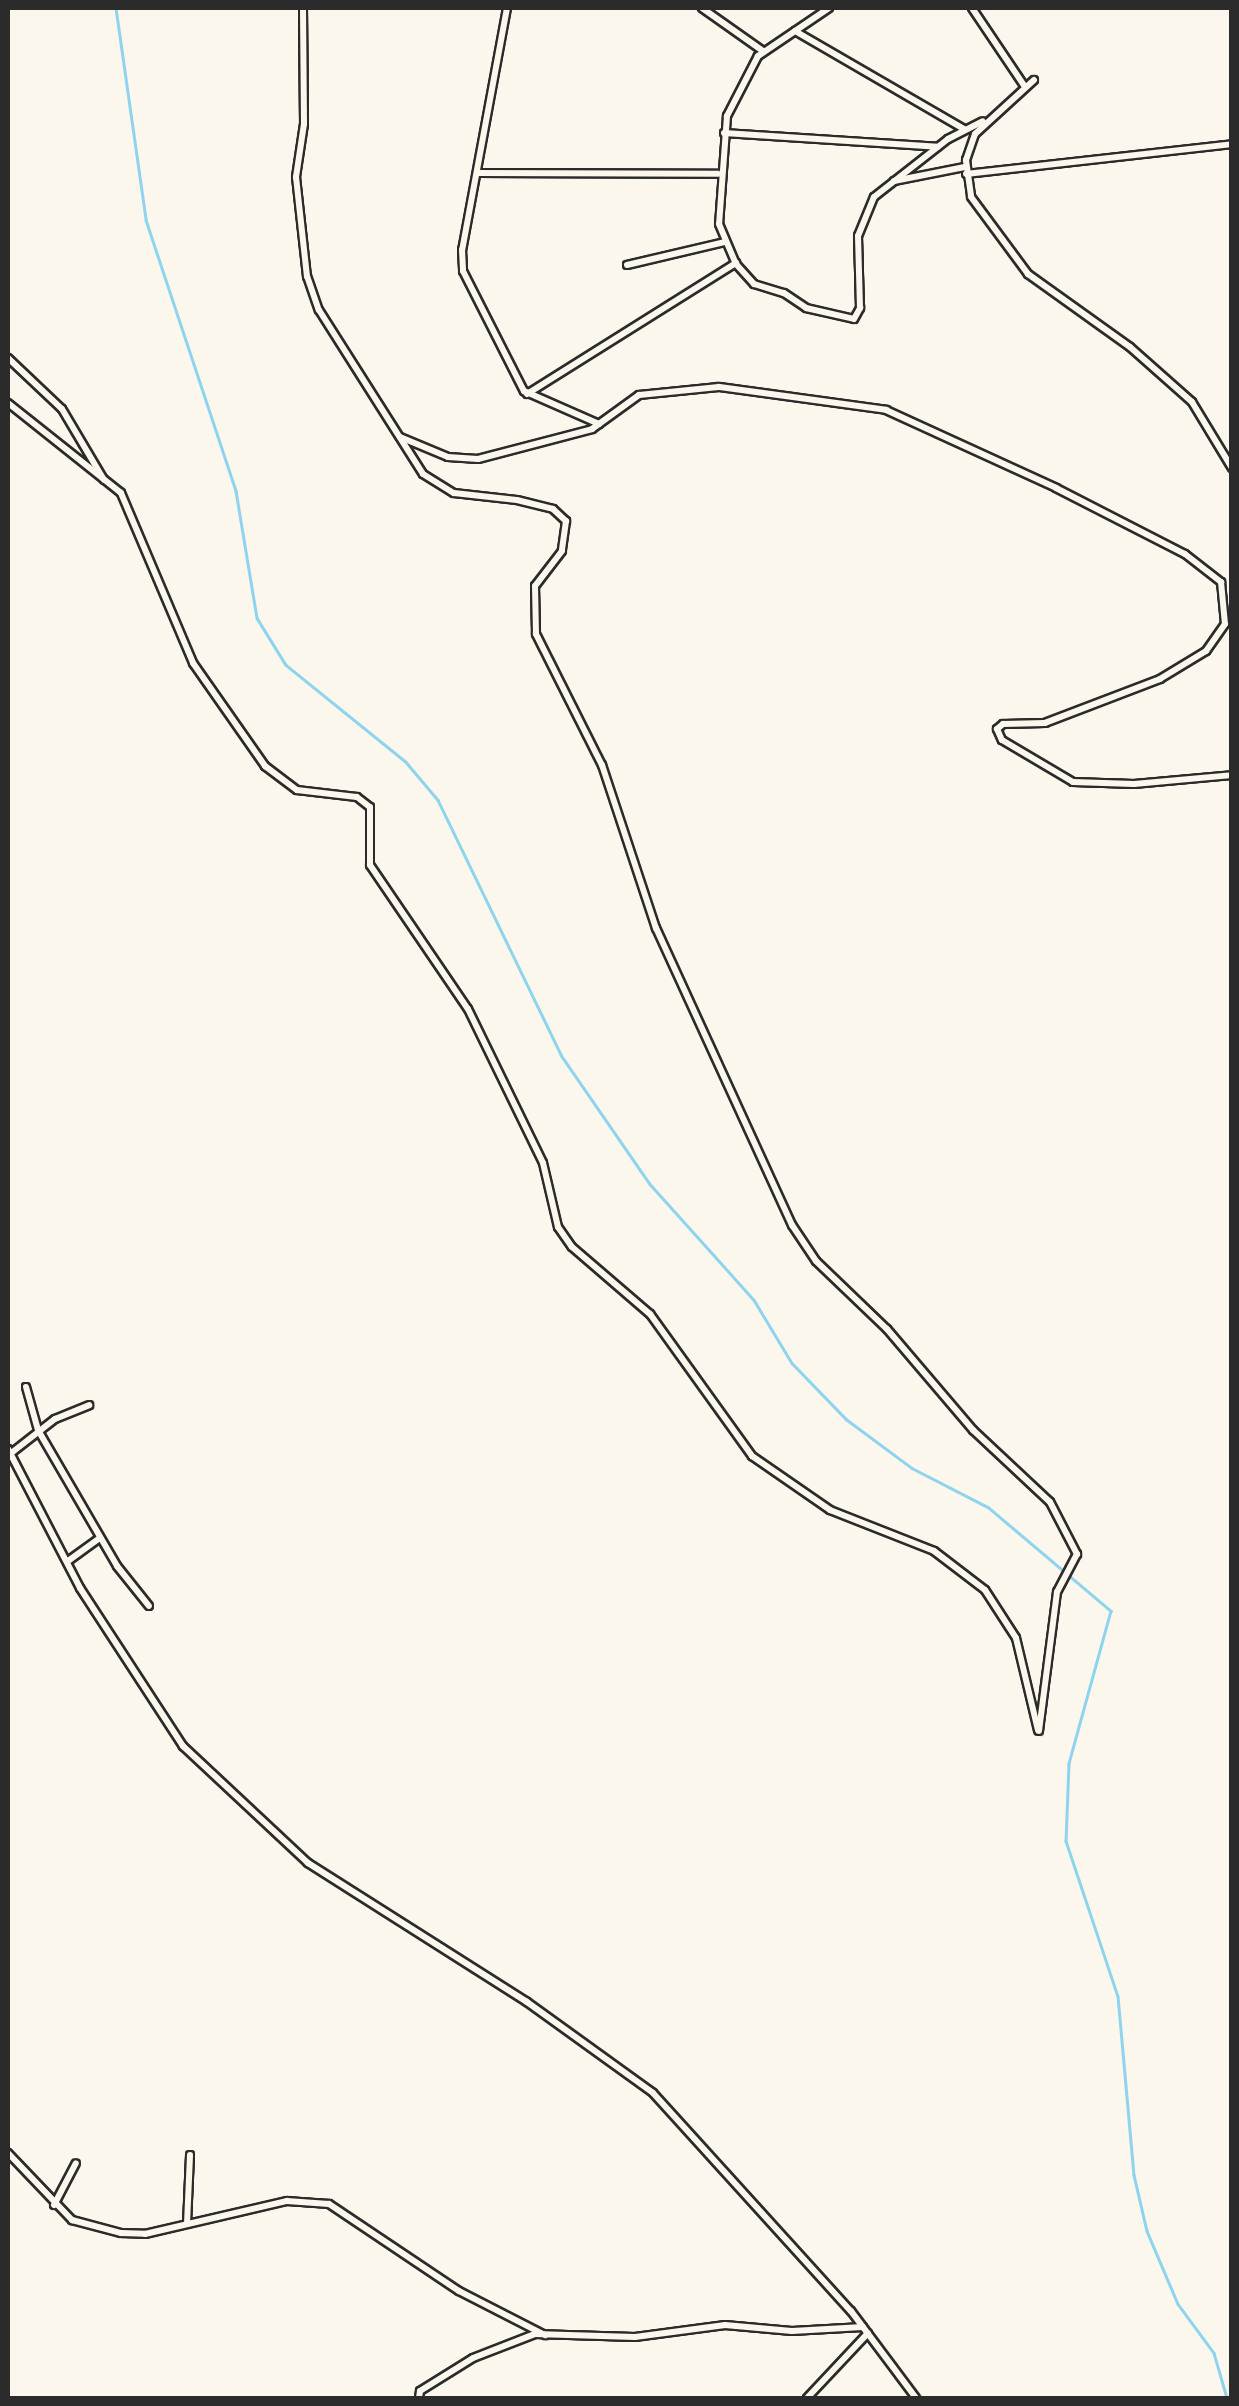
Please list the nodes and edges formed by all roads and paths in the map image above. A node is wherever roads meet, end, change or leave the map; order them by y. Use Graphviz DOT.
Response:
graph roads {
  1 [pos="303,8"];
  2 [pos="506,8"];
  3 [pos="702,8"];
  4 [pos="829,8"];
  5 [pos="972,8"];
  6 [pos="795,31"];
  7 [pos="763,51"];
  8 [pos="1034,80"];
  9 [pos="1025,88"];
  10 [pos="983,121"];
  11 [pos="964,129"];
  12 [pos="724,133"];
  13 [pos="1232,144"];
  14 [pos="938,146"];
  15 [pos="966,170"];
  16 [pos="478,173"];
  17 [pos="718,174"];
  18 [pos="888,182"];
  19 [pos="725,242"];
  20 [pos="736,263"];
  21 [pos="627,265"];
  22 [pos="8,358"];
  23 [pos="526,394"];
  24 [pos="8,403"];
  25 [pos="600,424"];
  26 [pos="395,433"];
  27 [pos="1232,468"];
  28 [pos="104,481"];
  29 [pos="1232,775"];
  30 [pos="26,1387"];
  31 [pos="89,1404"];
  32 [pos="38,1430"];
  33 [pos="9,1451"];
  34 [pos="100,1538"];
  35 [pos="68,1561"];
  36 [pos="149,1606"];
  37 [pos="8,2152"];
  38 [pos="190,2155"];
  39 [pos="76,2163"];
  40 [pos="54,2206"];
  41 [pos="187,2224"];
  42 [pos="866,2330"];
  43 [pos="545,2334"];
  44 [pos="908,2394"];
  45 [pos="419,2398"];
  46 [pos="807,2398"];
  47 [pos="916,2398"];
  1 -- 26 [label="street"];
  2 -- 16 [label="street"];
  3 -- 7 [label="street"];
  4 -- 6 [label="street"];
  5 -- 9 [label="street"];
  6 -- 7 [label="street"];
  6 -- 11 [label="street"];
  7 -- 12 [label="street"];
  8 -- 9 [label="street"];
  9 -- 10 [label="street"];
  10 -- 11 [label="street"];
  10 -- 15 [label="street"];
  11 -- 14 [label="street"];
  12 -- 14 [label="street"];
  12 -- 17 [label="street"];
  13 -- 15 [label="street"];
  14 -- 18 [label="street"];
  15 -- 18 [label="street"];
  15 -- 27 [label="street"];
  16 -- 17 [label="street"];
  16 -- 23 [label="street"];
  17 -- 19 [label="street"];
  18 -- 20 [label="street"];
  19 -- 20 [label="street"];
  19 -- 21 [label="street"];
  20 -- 23 [label="street"];
  22 -- 28 [label="street"];
  23 -- 25 [label="street"];
  24 -- 28 [label="street"];
  25 -- 26 [label="street"];
  25 -- 29 [label="street"];
  26 -- 28 [label="street"];
  30 -- 32 [label="street"];
  31 -- 32 [label="street"];
  32 -- 33 [label="street"];
  32 -- 34 [label="street"];
  33 -- 35 [label="street"];
  34 -- 35 [label="street"];
  34 -- 36 [label="street"];
  35 -- 42 [label="street"];
  37 -- 40 [label="street"];
  38 -- 41 [label="street"];
  39 -- 40 [label="street"];
  40 -- 41 [label="street"];
  41 -- 43 [label="street"];
  42 -- 43 [label="street"];
  42 -- 44 [label="street"];
  42 -- 46 [label="street"];
  43 -- 45 [label="street"];
  44 -- 47 [label="street"];
}
